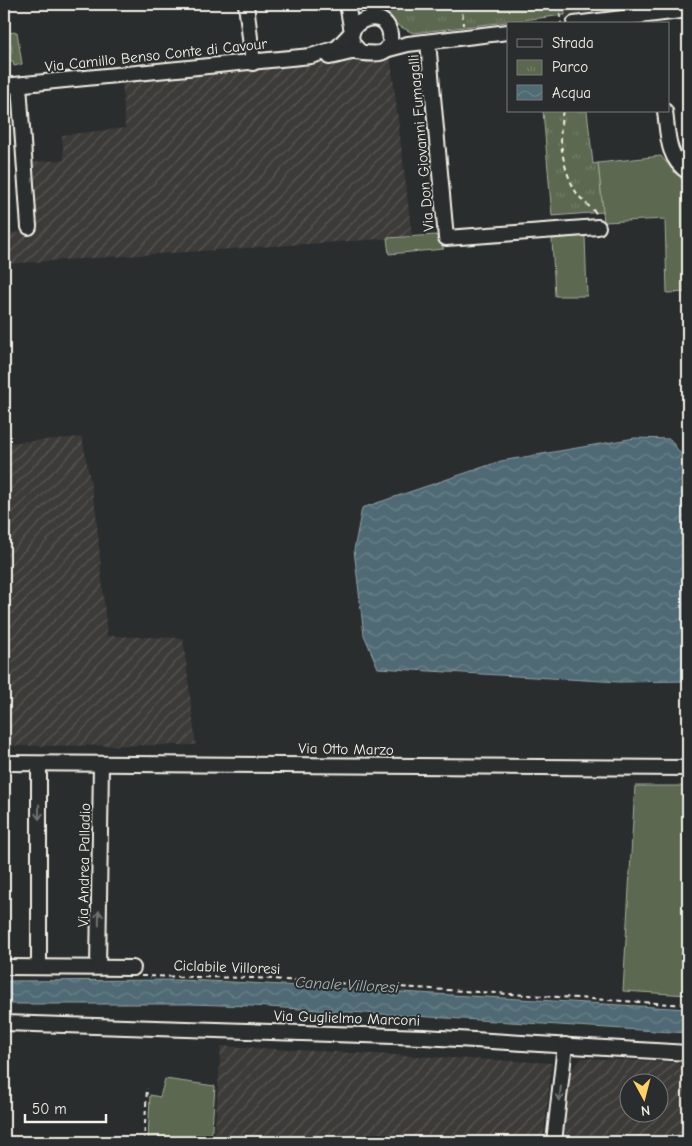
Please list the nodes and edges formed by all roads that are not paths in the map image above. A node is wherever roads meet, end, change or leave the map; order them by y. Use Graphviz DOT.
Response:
graph roads {
  1 [pos="246,4"];
  2 [pos="349,4"];
  3 [pos="688,10"];
  4 [pos="371,17"];
  5 [pos="653,19"];
  6 [pos="606,22"];
  7 [pos="387,26"];
  8 [pos="352,32"];
  9 [pos="507,32"];
  10 [pos="423,43"];
  11 [pos="385,50"];
  12 [pos="362,53"];
  13 [pos="311,56"];
  14 [pos="254,63"];
  15 [pos="19,85"];
  16 [pos="4,86"];
  17 [pos="665,112"];
  18 [pos="688,172"];
  19 [pos="29,227"];
  20 [pos="598,227"];
  21 [pos="4,764"];
  22 [pos="39,764"];
  23 [pos="101,764"];
  24 [pos="688,768"];
  25 [pos="38,966"];
  26 [pos="4,967"];
  27 [pos="98,967"];
  28 [pos="133,972"];
  29 [pos="4,1023"];
  30 [pos="565,1045"];
  31 [pos="688,1054"];
  32 [pos="554,1142"];
  1 -- 14 [label="street"];
  2 -- 4 [label="street"];
  2 -- 8 [label="street"];
  3 -- 5 [label="street"];
  4 -- 7 [label="street"];
  4 -- 8 [label="street"];
  5 -- 6 [label="street"];
  7 -- 10 [label="street"];
  7 -- 11 [label="street"];
  8 -- 12 [label="street"];
  8 -- 13 [label="street, Via Camillo Benso Conte di Cavour"];
  9 -- 10 [label="street"];
  10 -- 11 [label="street"];
  10 -- 20 [label="street, Via Don Giovanni Fumagalli"];
  11 -- 12 [label="street"];
  12 -- 13 [label="street, Via Camillo Benso Conte di Cavour"];
  13 -- 14 [label="street, Via Camillo Benso Conte di Cavour"];
  14 -- 15 [label="street, Via Camillo Benso Conte di Cavour"];
  15 -- 16 [label="street, Via Camillo Benso Conte di Cavour"];
  15 -- 19 [label="street"];
  17 -- 18 [label="street"];
  21 -- 22 [label="street, Via Otto Marzo"];
  22 -- 23 [label="street, Via Otto Marzo"];
  22 -- 25 [label="street, one-way"];
  23 -- 24 [label="street, Via Otto Marzo"];
  27 -- 23 [label="street, Via Andrea Palladio, one-way"];
  25 -- 26 [label="street"];
  25 -- 27 [label="street"];
  27 -- 28 [label="street"];
  29 -- 30 [label="street, Via Guglielmo Marconi"];
  30 -- 31 [label="street, Via Guglielmo Marconi"];
  30 -- 32 [label="street, one-way"];
}
